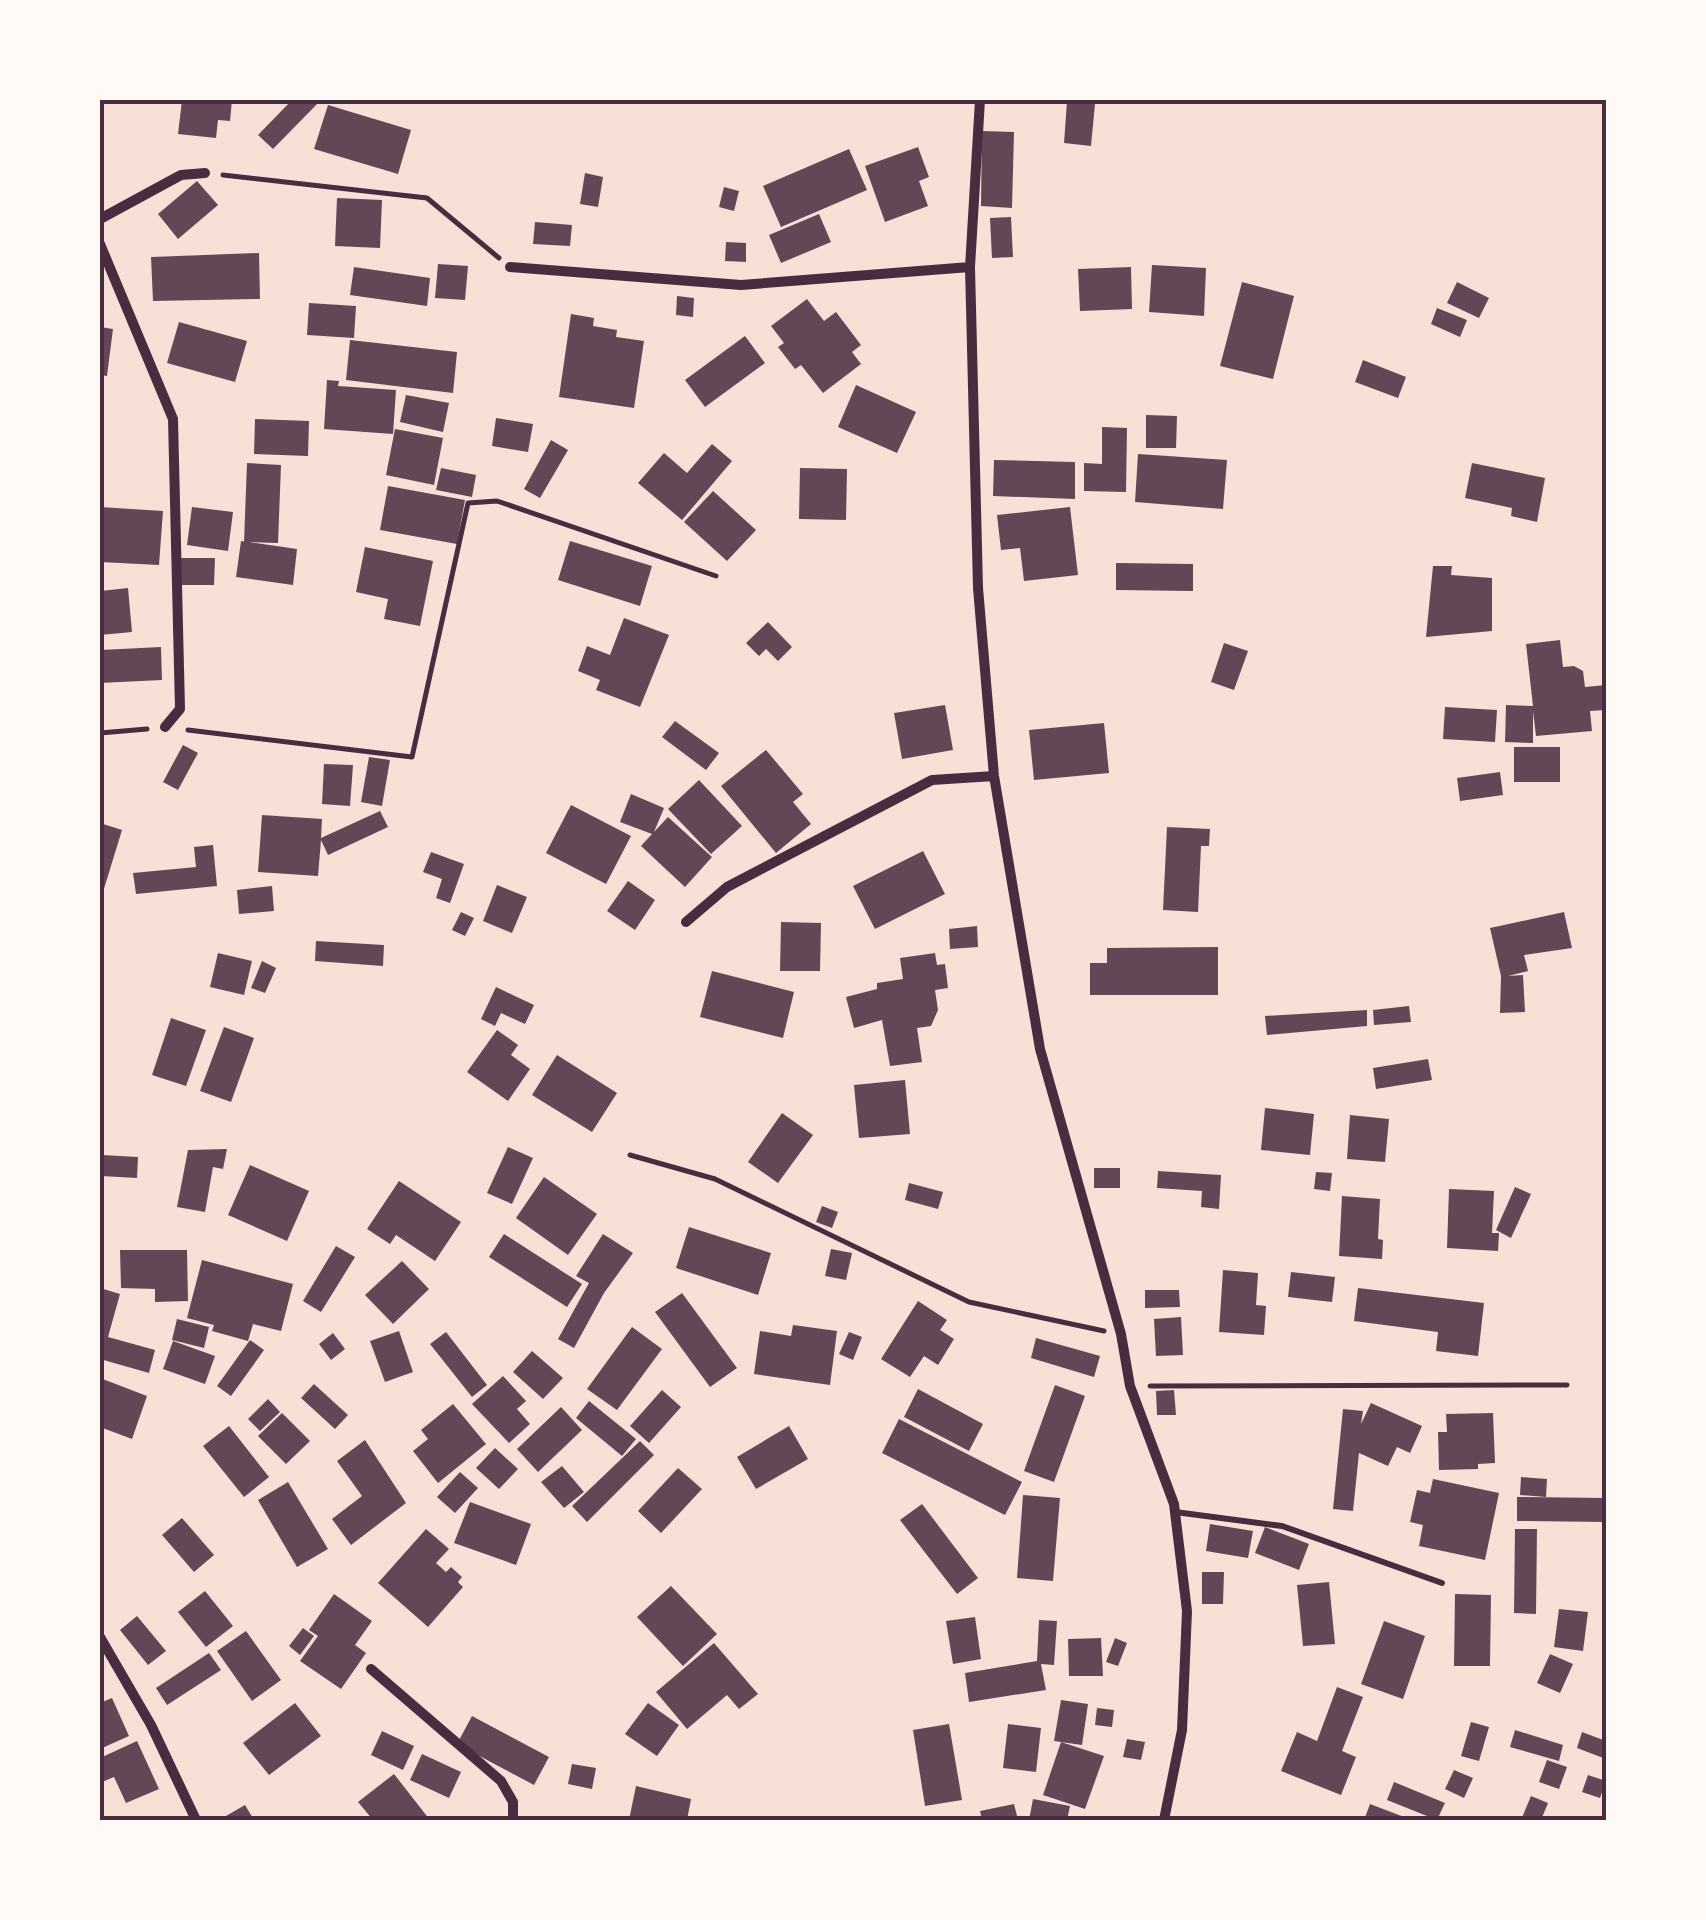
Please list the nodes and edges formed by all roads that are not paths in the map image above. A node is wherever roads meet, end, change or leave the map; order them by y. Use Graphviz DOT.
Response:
graph roads {
  1 [pos="980,100"];
  2 [pos="205,173"];
  3 [pos="100,219"];
  4 [pos="100,244"];
  5 [pos="510,267"];
  6 [pos="970,267"];
  7 [pos="164,727"];
  8 [pos="994,776"];
  9 [pos="686,922"];
  10 [pos="1175,1512"];
  11 [pos="1442,1583"];
  12 [pos="100,1636"];
  13 [pos="371,1669"];
  14 [pos="196,1820"];
  15 [pos="513,1820"];
  16 [pos="1164,1820"];
  1 -- 6 [label="street"];
  2 -- 3 [label="street"];
  4 -- 7 [label="street"];
  5 -- 6 [label="street"];
  6 -- 8 [label="street"];
  8 -- 9 [label="street"];
  8 -- 10 [label="street"];
  10 -- 11 [label="lane"];
  10 -- 16 [label="street"];
  12 -- 14 [label="street"];
  13 -- 15 [label="street"];
}
